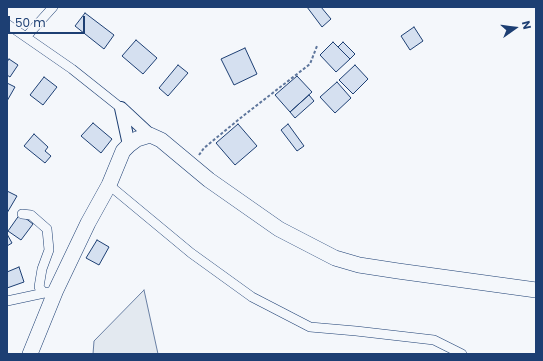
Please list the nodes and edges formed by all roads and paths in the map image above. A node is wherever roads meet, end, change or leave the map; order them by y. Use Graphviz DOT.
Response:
graph roads {
  1 [pos="53,7"];
  2 [pos="7,24"];
  3 [pos="26,37"];
  4 [pos="317,46"];
  5 [pos="121,108"];
  6 [pos="150,135"];
  7 [pos="129,144"];
  8 [pos="191,166"];
  9 [pos="110,185"];
  10 [pos="22,214"];
  11 [pos="536,290"];
  12 [pos="50,291"];
  13 [pos="7,301"];
  14 [pos="30,354"];
  15 [pos="462,354"];
  1 -- 3 [label="street"];
  2 -- 3 [label="street"];
  3 -- 5 [label="street"];
  4 -- 8 [label="path"];
  5 -- 6 [label="street"];
  5 -- 7 [label="street"];
  6 -- 7 [label="main road"];
  6 -- 8 [label="main road"];
  7 -- 9 [label="main road"];
  8 -- 11 [label="main road"];
  9 -- 12 [label="main road"];
  9 -- 15 [label="street"];
  10 -- 12 [label="street"];
  12 -- 13 [label="street"];
  12 -- 14 [label="main road"];
}
